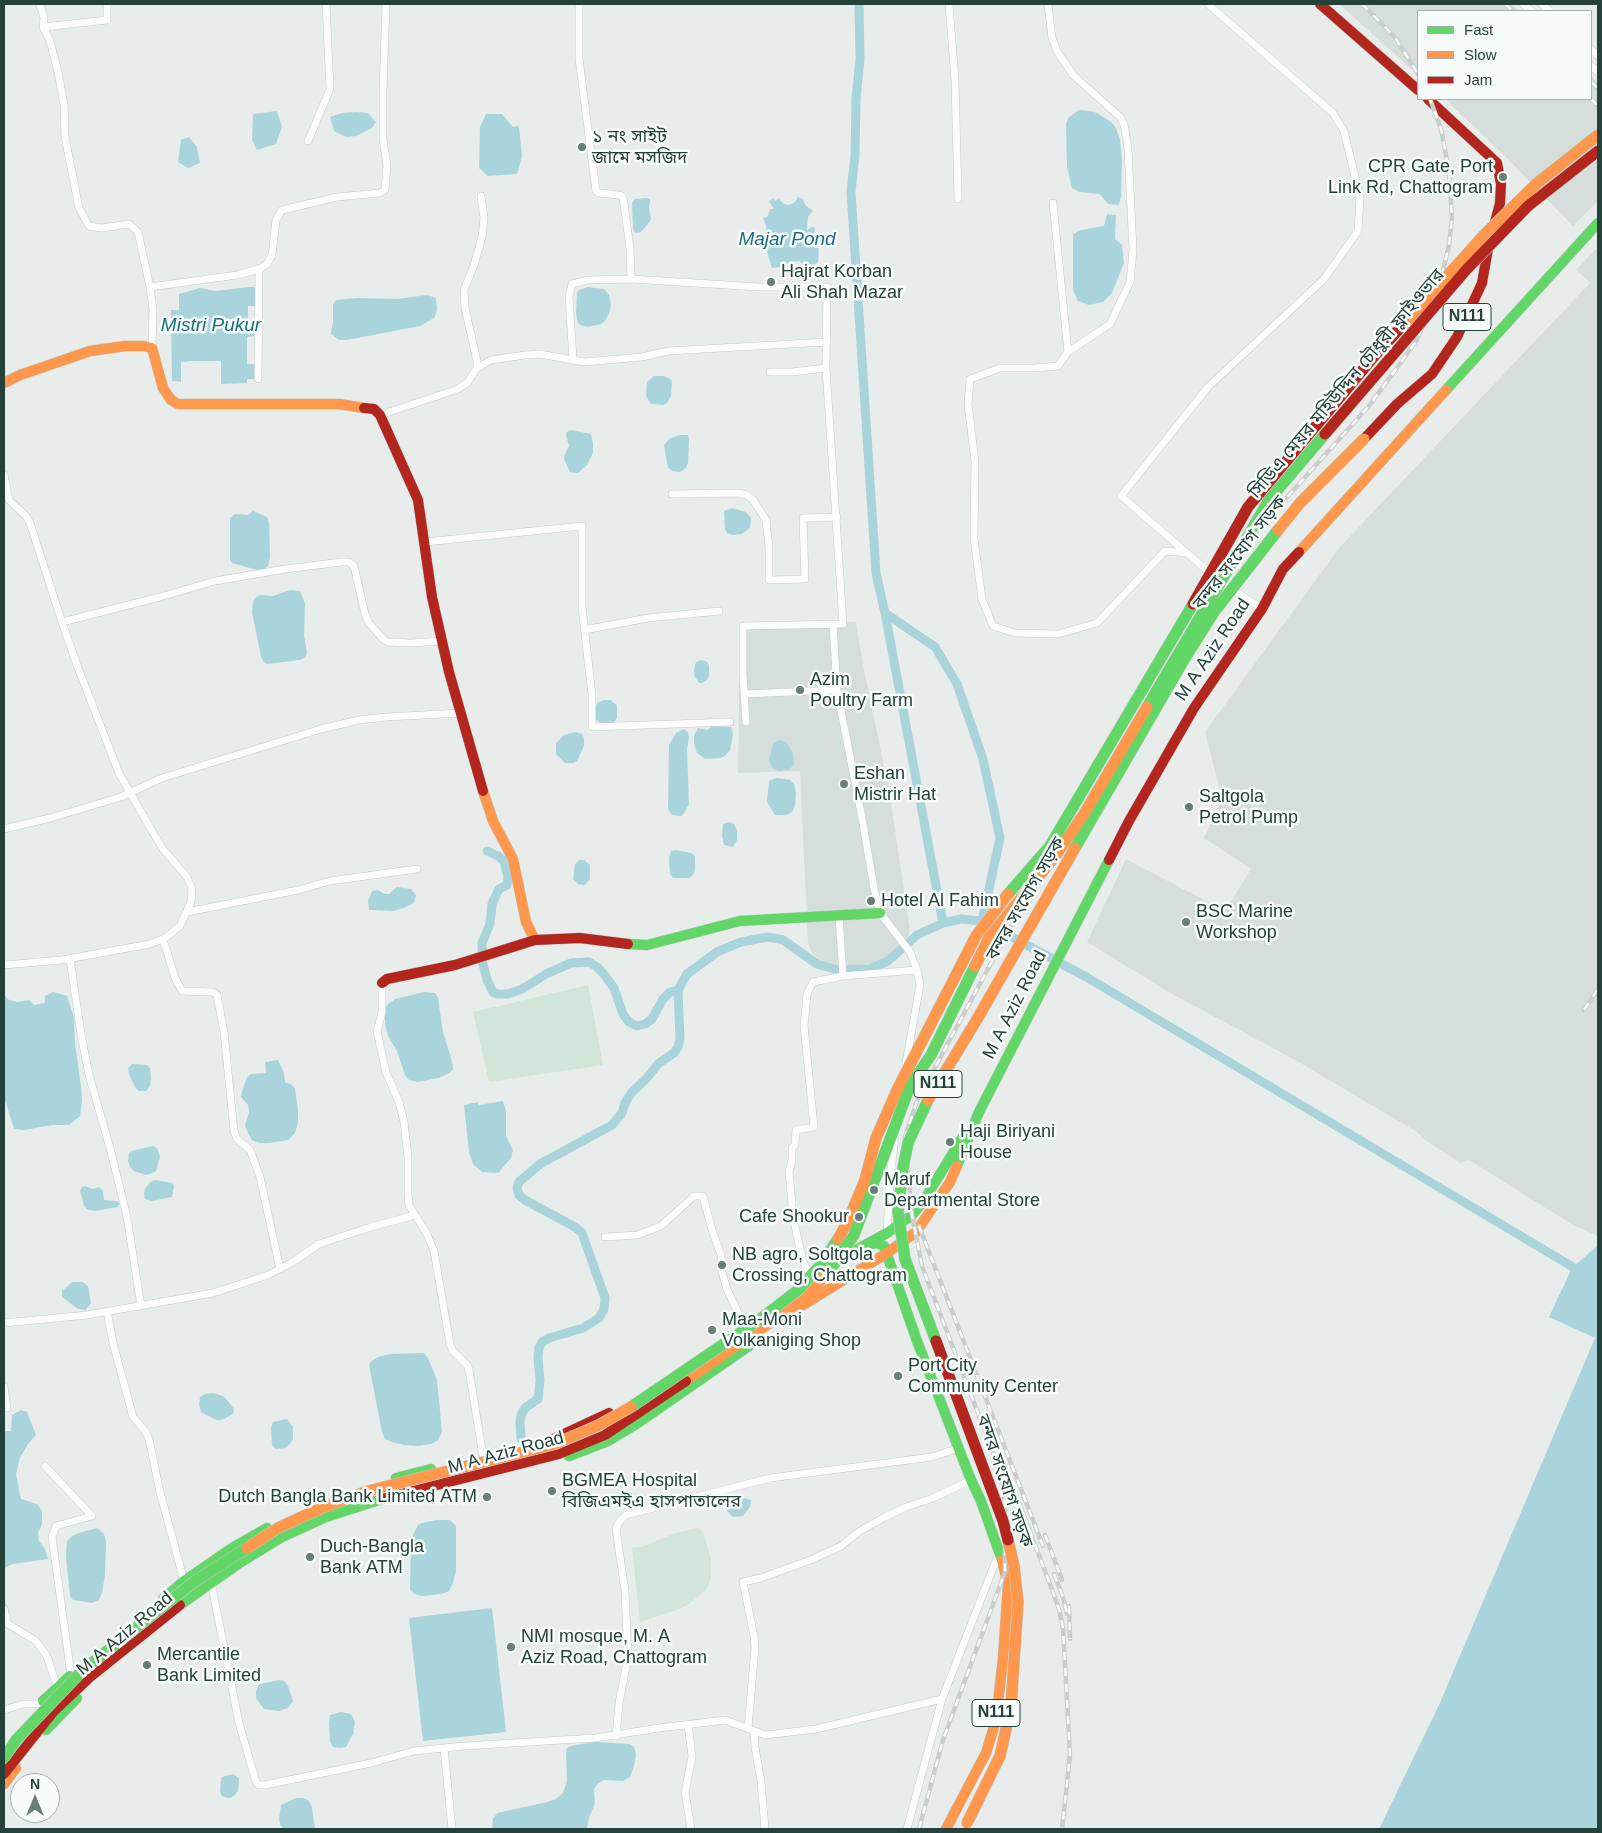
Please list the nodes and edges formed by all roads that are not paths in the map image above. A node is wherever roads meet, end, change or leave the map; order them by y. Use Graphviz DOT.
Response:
graph roads {
  1 [pos="40,4"];
  2 [pos="107,4"];
  3 [pos="326,4"];
  4 [pos="386,4"];
  5 [pos="579,4"];
  6 [pos="949,4"];
  7 [pos="1048,4"];
  8 [pos="1208,4"];
  9 [pos="1320,4"];
  10 [pos="43,27"];
  11 [pos="1417,89"];
  12 [pos="1429,100"];
  13 [pos="1598,134"];
  14 [pos="308,141"];
  15 [pos="1598,151"];
  16 [pos="481,196"];
  17 [pos="958,199"];
  18 [pos="1053,203"];
  19 [pos="1598,223"];
  20 [pos="259,269"];
  21 [pos="631,279"];
  22 [pos="150,287"];
  23 [pos="827,342"];
  24 [pos="152,348"];
  25 [pos="1068,352"];
  26 [pos="573,360"];
  27 [pos="477,368"];
  28 [pos="826,368"];
  29 [pos="770,372"];
  30 [pos="258,379"];
  31 [pos="4,383"];
  32 [pos="380,415"];
  33 [pos="4,475"];
  34 [pos="672,494"];
  35 [pos="836,517"];
  36 [pos="425,542"];
  37 [pos="1187,553"];
  38 [pos="1262,609"];
  39 [pos="719,611"];
  40 [pos="62,622"];
  41 [pos="833,625"];
  42 [pos="584,630"];
  43 [pos="442,641"];
  44 [pos="837,690"];
  45 [pos="744,694"];
  46 [pos="460,714"];
  47 [pos="730,722"];
  48 [pos="746,722"];
  49 [pos="129,793"];
  50 [pos="4,829"];
  51 [pos="417,869"];
  52 [pos="187,912"];
  53 [pos="880,913"];
  54 [pos="839,916"];
  55 [pos="163,939"];
  56 [pos="535,940"];
  57 [pos="70,959"];
  58 [pos="4,965"];
  59 [pos="917,970"];
  60 [pos="843,976"];
  61 [pos="382,983"];
  62 [pos="979,1112"];
  63 [pos="414,1215"];
  64 [pos="887,1232"];
  65 [pos="605,1237"];
  66 [pos="865,1245"];
  67 [pos="887,1252"];
  68 [pos="280,1269"];
  69 [pos="810,1275"];
  70 [pos="141,1306"];
  71 [pos="107,1311"];
  72 [pos="4,1323"];
  73 [pos="746,1323"];
  74 [pos="4,1387"];
  75 [pos="8,1408"];
  76 [pos="959,1448"];
  77 [pos="483,1456"];
  78 [pos="45,1466"];
  79 [pos="971,1480"];
  80 [pos="1000,1551"];
  81 [pos="184,1581"];
  82 [pos="212,1587"];
  83 [pos="4,1609"];
  84 [pos="71,1675"];
  85 [pos="57,1687"];
  86 [pos="942,1699"];
  87 [pos="41,1704"];
  88 [pos="4,1710"];
  89 [pos="688,1724"];
  90 [pos="751,1730"];
  91 [pos="616,1736"];
  92 [pos="444,1748"];
  93 [pos="4,1749"];
  94 [pos="4,1758"];
  95 [pos="4,1774"];
  96 [pos="4,1784"];
  97 [pos="966,1826"];
  98 [pos="452,1829"];
  99 [pos="691,1829"];
  100 [pos="764,1829"];
  101 [pos="908,1829"];
  102 [pos="946,1829"];
  1 -- 10 [label="street"];
  2 -- 10 [label="street"];
  3 -- 14 [label="street"];
  4 -- 20 [label="street"];
  5 -- 21 [label="street"];
  6 -- 17 [label="street"];
  7 -- 25 [label="street"];
  8 -- 37 [label="street"];
  9 -- 11 [label="main road"];
  10 -- 22 [label="street"];
  12 -- 97 [label="main road, বন্দর সংযোগ সড়ক / N111, bridge"];
  13 -- 94 [label="main road, bridge"];
  15 -- 95 [label="main road, সিডিএ মেয়র মহিউদ্দিন চৌধুরী ফ্লাইওভার, bridge"];
  16 -- 27 [label="street"];
  18 -- 25 [label="street"];
  19 -- 38 [label="main road, M A Aziz Road"];
  20 -- 22 [label="street"];
  20 -- 30 [label="street"];
  21 -- 23 [label="street"];
  21 -- 26 [label="street"];
  22 -- 24 [label="street"];
  23 -- 26 [label="street"];
  23 -- 28 [label="street"];
  24 -- 31 [label="main road"];
  24 -- 32 [label="main road"];
  25 -- 37 [label="street"];
  26 -- 27 [label="street"];
  27 -- 32 [label="street"];
  28 -- 29 [label="street"];
  28 -- 35 [label="street"];
  32 -- 36 [label="main road"];
  33 -- 40 [label="street"];
  34 -- 35 [label="street"];
  35 -- 41 [label="street"];
  36 -- 42 [label="street"];
  36 -- 43 [label="main road"];
  37 -- 38 [label="street"];
  38 -- 62 [label="main road, M A Aziz Road"];
  39 -- 42 [label="street"];
  40 -- 43 [label="street"];
  40 -- 49 [label="street"];
  41 -- 44 [label="street"];
  41 -- 45 [label="street"];
  42 -- 47 [label="street"];
  43 -- 46 [label="main road"];
  44 -- 45 [label="street"];
  44 -- 53 [label="street"];
  45 -- 48 [label="street"];
  46 -- 49 [label="street"];
  46 -- 56 [label="main road"];
  49 -- 50 [label="street"];
  49 -- 52 [label="street"];
  51 -- 52 [label="street"];
  52 -- 55 [label="street"];
  53 -- 54 [label="main road"];
  53 -- 59 [label="street"];
  54 -- 56 [label="main road"];
  54 -- 60 [label="street"];
  55 -- 57 [label="street"];
  55 -- 68 [label="street"];
  56 -- 61 [label="main road"];
  57 -- 58 [label="street"];
  57 -- 70 [label="street"];
  59 -- 60 [label="street"];
  59 -- 64 [label="street"];
  60 -- 69 [label="street"];
  61 -- 63 [label="street"];
  62 -- 64 [label="main road, M A Aziz Road"];
  62 -- 67 [label="main road, M A Aziz Road"];
  63 -- 68 [label="street"];
  63 -- 77 [label="street"];
  64 -- 66 [label="main road, M A Aziz Road"];
  65 -- 73 [label="street"];
  66 -- 67 [label="main road"];
  66 -- 69 [label="main road, M A Aziz Road"];
  67 -- 76 [label="main road, N111"];
  67 -- 82 [label="main road, M A Aziz Road"];
  68 -- 70 [label="street"];
  69 -- 73 [label="main road, M A Aziz Road"];
  70 -- 71 [label="street"];
  71 -- 72 [label="street"];
  71 -- 81 [label="street"];
  73 -- 77 [label="main road, M A Aziz Road"];
  74 -- 75 [label="street"];
  76 -- 79 [label="main road, N111"];
  76 -- 91 [label="street"];
  77 -- 81 [label="main road, M A Aziz Road"];
  78 -- 84 [label="street"];
  79 -- 80 [label="main road, N111"];
  79 -- 90 [label="street"];
  80 -- 86 [label="street"];
  80 -- 102 [label="main road, N111"];
  81 -- 84 [label="main road, M A Aziz Road"];
  82 -- 92 [label="street"];
  82 -- 96 [label="main road, M A Aziz Road"];
  83 -- 85 [label="street"];
  84 -- 85 [label="main road, M A Aziz Road"];
  85 -- 87 [label="main road, M A Aziz Road"];
  86 -- 90 [label="street"];
  86 -- 101 [label="street"];
  87 -- 88 [label="street"];
  87 -- 93 [label="main road, M A Aziz Road"];
  89 -- 90 [label="street"];
  89 -- 91 [label="street"];
  89 -- 99 [label="street"];
  90 -- 100 [label="street"];
  91 -- 92 [label="street"];
  92 -- 98 [label="street"];
}
